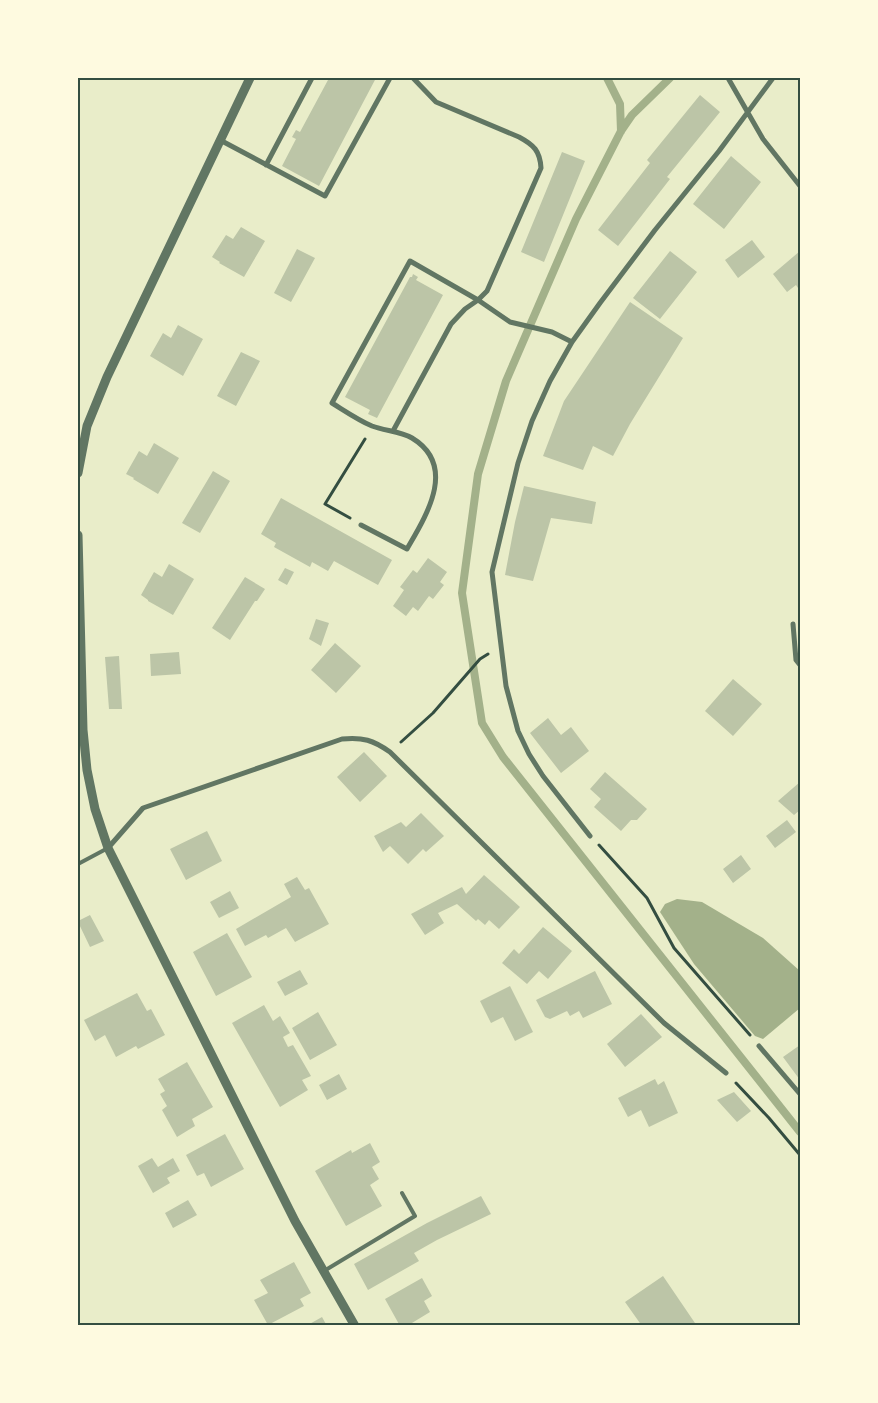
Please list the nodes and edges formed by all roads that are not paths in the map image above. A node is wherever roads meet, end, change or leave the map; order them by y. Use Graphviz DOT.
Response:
graph roads {
  1 [pos="250,78"];
  2 [pos="312,78"];
  3 [pos="390,78"];
  4 [pos="413,78"];
  5 [pos="728,78"];
  6 [pos="773,78"];
  7 [pos="747,114"];
  8 [pos="220,140"];
  9 [pos="266,165"];
  10 [pos="800,186"];
  11 [pos="478,300"];
  12 [pos="572,342"];
  13 [pos="393,431"];
  14 [pos="78,474"];
  15 [pos="361,525"];
  16 [pos="78,535"];
  17 [pos="792,624"];
  18 [pos="800,665"];
  19 [pos="80,730"];
  20 [pos="590,836"];
  21 [pos="108,848"];
  22 [pos="78,864"];
  23 [pos="759,1046"];
  24 [pos="726,1073"];
  25 [pos="800,1094"];
  26 [pos="402,1193"];
  27 [pos="324,1271"];
  28 [pos="355,1326"];
  1 -- 8 [label="street"];
  2 -- 9 [label="street"];
  3 -- 9 [label="street"];
  4 -- 11 [label="street"];
  5 -- 7 [label="street"];
  6 -- 7 [label="street"];
  7 -- 10 [label="street"];
  7 -- 12 [label="street"];
  8 -- 9 [label="street"];
  8 -- 14 [label="street"];
  11 -- 12 [label="street"];
  11 -- 13 [label="street"];
  11 -- 13 [label="street"];
  12 -- 20 [label="street"];
  13 -- 15 [label="street"];
  16 -- 19 [label="street"];
  17 -- 18 [label="street"];
  19 -- 21 [label="street"];
  21 -- 22 [label="lane"];
  21 -- 24 [label="street"];
  21 -- 27 [label="street"];
  23 -- 25 [label="street"];
  26 -- 27 [label="lane"];
  27 -- 28 [label="street"];
}
